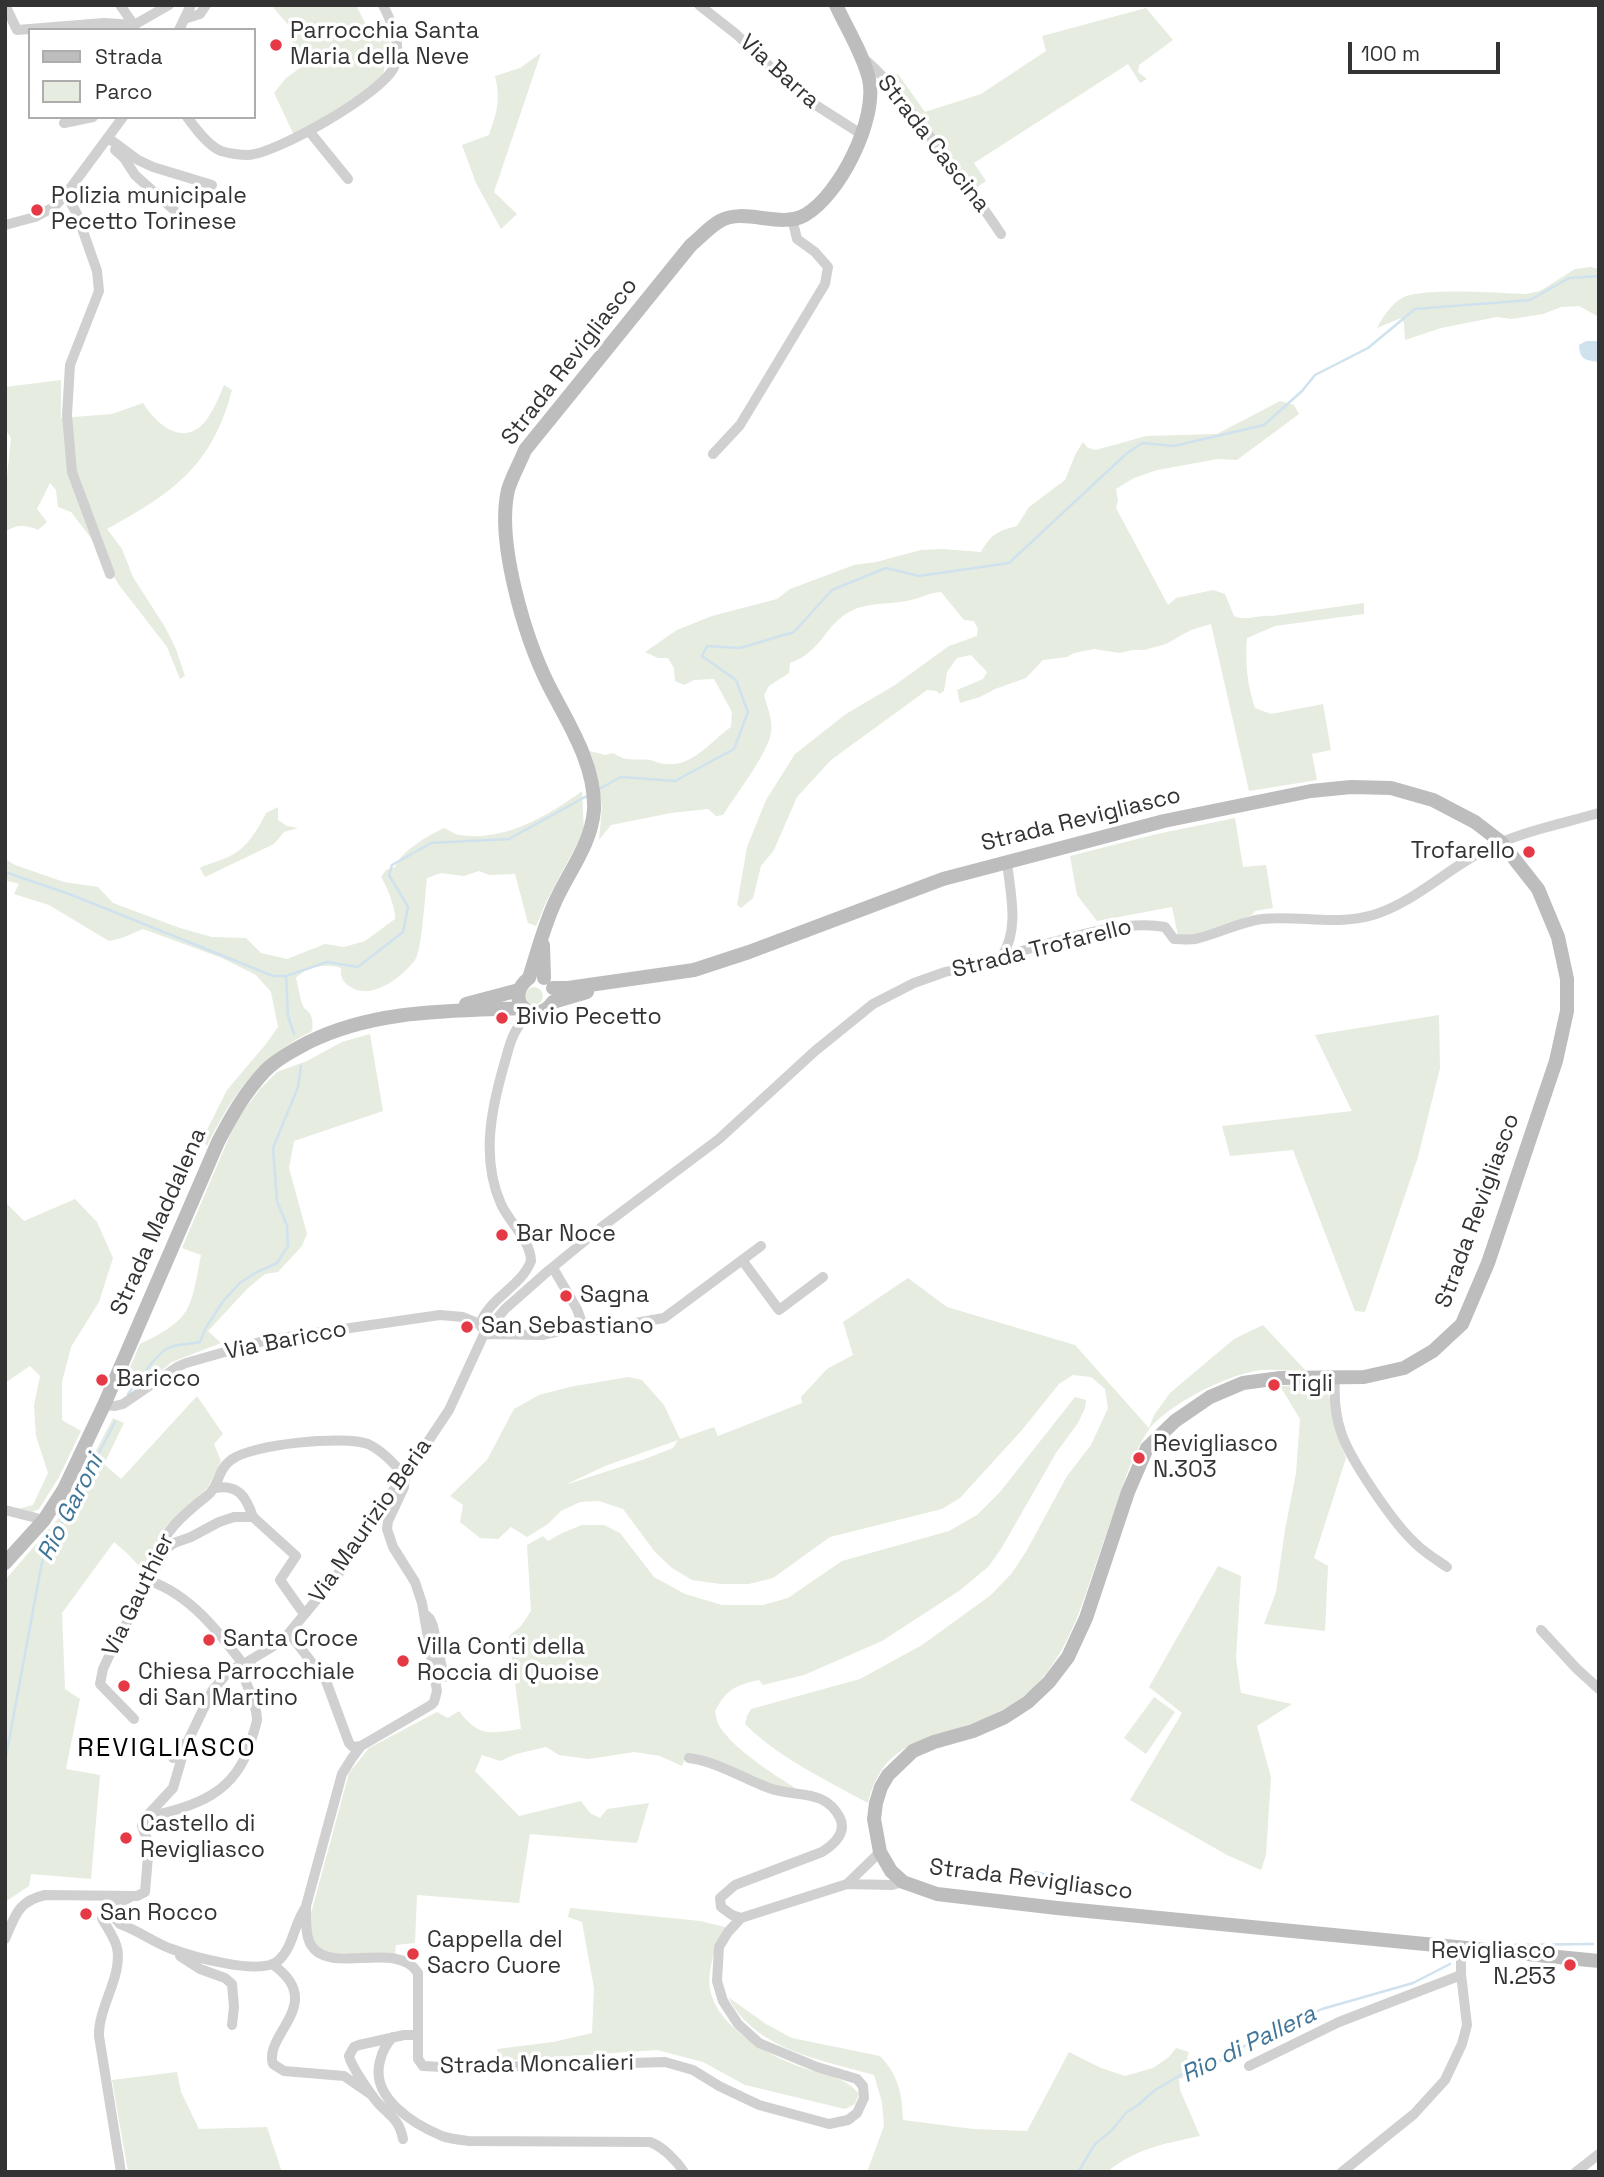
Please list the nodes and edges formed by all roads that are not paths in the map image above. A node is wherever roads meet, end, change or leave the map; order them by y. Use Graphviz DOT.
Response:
graph roads {
  1 [pos="5,5"];
  2 [pos="120,5"];
  3 [pos="169,5"];
  4 [pos="191,5"];
  5 [pos="206,5"];
  6 [pos="383,5"];
  7 [pos="699,5"];
  8 [pos="836,5"];
  9 [pos="184,19"];
  10 [pos="134,25"];
  11 [pos="41,28"];
  12 [pos="180,28"];
  13 [pos="28,29"];
  14 [pos="860,57"];
  15 [pos="81,119"];
  16 [pos="121,119"];
  17 [pos="189,119"];
  18 [pos="64,122"];
  19 [pos="309,131"];
  20 [pos="861,134"];
  21 [pos="107,139"];
  22 [pos="348,179"];
  23 [pos="212,186"];
  24 [pos="66,194"];
  25 [pos="174,210"];
  26 [pos="792,218"];
  27 [pos="5,225"];
  28 [pos="1001,234"];
  29 [pos="713,454"];
  30 [pos="110,574"];
  31 [pos="1599,813"];
  32 [pos="1501,842"];
  33 [pos="1007,862"];
  34 [pos="543,935"];
  35 [pos="1002,956"];
  36 [pos="529,978"];
  37 [pos="519,989"];
  38 [pos="550,989"];
  39 [pos="447,1010"];
  40 [pos="526,1010"];
  41 [pos="761,1246"];
  42 [pos="742,1260"];
  43 [pos="552,1268"];
  44 [pos="824,1277"];
  45 [pos="583,1326"];
  46 [pos="482,1329"];
  47 [pos="1335,1378"];
  48 [pos="104,1405"];
  49 [pos="405,1476"];
  50 [pos="215,1488"];
  51 [pos="5,1510"];
  52 [pos="253,1517"];
  53 [pos="44,1520"];
  54 [pos="5,1563"];
  55 [pos="1447,1567"];
  56 [pos="150,1581"];
  57 [pos="424,1613"];
  58 [pos="304,1615"];
  59 [pos="1541,1630"];
  60 [pos="289,1633"];
  61 [pos="272,1647"];
  62 [pos="243,1664"];
  63 [pos="444,1677"];
  64 [pos="1599,1689"];
  65 [pos="134,1719"];
  66 [pos="191,1732"];
  67 [pos="361,1746"];
  68 [pos="173,1758"];
  69 [pos="689,1758"];
  70 [pos="145,1820"];
  71 [pos="880,1852"];
  72 [pos="903,1882"];
  73 [pos="847,1884"];
  74 [pos="109,1896"];
  75 [pos="132,1896"];
  76 [pos="306,1906"];
  77 [pos="741,1918"];
  78 [pos="5,1939"];
  79 [pos="1461,1947"];
  80 [pos="170,1948"];
  81 [pos="1599,1961"];
  82 [pos="272,1964"];
  83 [pos="1461,1974"];
  84 [pos="232,2025"];
  85 [pos="418,2035"];
  86 [pos="393,2037"];
  87 [pos="1250,2066"];
  88 [pos="373,2096"];
  89 [pos="404,2139"];
  90 [pos="1599,2154"];
  91 [pos="121,2172"];
  92 [pos="684,2172"];
  93 [pos="1342,2172"];
  94 [pos="1576,2172"];
  1 -- 13 [label="street"];
  2 -- 10 [label="street"];
  3 -- 10 [label="street"];
  4 -- 9 [label="street"];
  5 -- 9 [label="street"];
  6 -- 19 [label="street"];
  7 -- 20 [label="street, Via Barra"];
  8 -- 14 [label="street"];
  9 -- 12 [label="street"];
  10 -- 11 [label="street"];
  14 -- 20 [label="street"];
  14 -- 28 [label="street, Strada Cascina"];
  15 -- 18 [label="street"];
  16 -- 21 [label="street"];
  17 -- 19 [label="street"];
  19 -- 22 [label="street"];
  20 -- 26 [label="street"];
  21 -- 23 [label="street"];
  21 -- 24 [label="street"];
  21 -- 25 [label="street"];
  24 -- 27 [label="street"];
  24 -- 30 [label="street"];
  26 -- 29 [label="street"];
  26 -- 34 [label="street, Strada Revigliasco"];
  31 -- 32 [label="street, Strada Trofarello"];
  32 -- 33 [label="street, Strada Revigliasco"];
  32 -- 35 [label="street, Strada Trofarello"];
  32 -- 47 [label="street, Strada Revigliasco"];
  33 -- 35 [label="street"];
  33 -- 38 [label="street, Strada Revigliasco"];
  34 -- 36 [label="street, Strada Revigliasco"];
  34 -- 38 [label="street, Strada Revigliasco"];
  35 -- 43 [label="street, Strada Trofarello"];
  36 -- 37 [label="street, Strada Revigliasco"];
  36 -- 38 [label="street, Strada Revigliasco"];
  37 -- 39 [label="street, Strada Maddalena"];
  37 -- 40 [label="street"];
  38 -- 40 [label="street, Strada Revigliasco"];
  39 -- 40 [label="street, Strada Maddalena"];
  39 -- 48 [label="street, Strada Maddalena"];
  40 -- 46 [label="street"];
  41 -- 42 [label="street, Via Baricco"];
  42 -- 44 [label="street"];
  42 -- 45 [label="street, Via Baricco"];
  43 -- 45 [label="street"];
  43 -- 46 [label="street, Strada Trofarello"];
  45 -- 46 [label="street, Via Baricco"];
  46 -- 48 [label="street, Via Baricco"];
  46 -- 49 [label="street, Via Maurizio Beria"];
  47 -- 55 [label="street"];
  47 -- 71 [label="street, Strada Revigliasco"];
  48 -- 53 [label="street, Strada Maddalena"];
  49 -- 50 [label="street, Via Gauthier"];
  49 -- 57 [label="street, Strada Moncalieri"];
  49 -- 58 [label="street, Via Maurizio Beria"];
  50 -- 52 [label="street"];
  50 -- 56 [label="street, Via Gauthier"];
  51 -- 53 [label="street"];
  52 -- 56 [label="street"];
  52 -- 58 [label="street"];
  53 -- 54 [label="street, Strada Maddalena"];
  56 -- 62 [label="street"];
  56 -- 65 [label="street, Via Gauthier"];
  57 -- 63 [label="street"];
  57 -- 67 [label="street, Strada Moncalieri"];
  58 -- 60 [label="street, Via Maurizio Beria"];
  59 -- 64 [label="street"];
  60 -- 61 [label="street, Via Maurizio Beria"];
  60 -- 67 [label="street"];
  61 -- 62 [label="street, Via Maurizio Beria"];
  61 -- 70 [label="street"];
  62 -- 66 [label="street, Via Maurizio Beria"];
  66 -- 68 [label="street"];
  66 -- 70 [label="street, Via Maurizio Beria"];
  67 -- 76 [label="street, Strada Moncalieri"];
  69 -- 77 [label="street"];
  70 -- 75 [label="street"];
  71 -- 72 [label="street, Strada Revigliasco"];
  71 -- 73 [label="street"];
  72 -- 73 [label="street"];
  72 -- 79 [label="street, Strada Revigliasco"];
  73 -- 77 [label="street"];
  74 -- 75 [label="street"];
  74 -- 78 [label="street"];
  74 -- 91 [label="street"];
  75 -- 80 [label="street"];
  76 -- 82 [label="street"];
  76 -- 85 [label="street, Strada Moncalieri"];
  77 -- 85 [label="street, Strada Moncalieri"];
  79 -- 81 [label="street, Strada Revigliasco"];
  79 -- 83 [label="street"];
  80 -- 82 [label="street"];
  80 -- 84 [label="street"];
  82 -- 88 [label="street"];
  83 -- 87 [label="street"];
  83 -- 93 [label="street"];
  85 -- 86 [label="street"];
  86 -- 88 [label="street"];
  86 -- 92 [label="street"];
  88 -- 89 [label="street"];
  90 -- 94 [label="street"];
}
